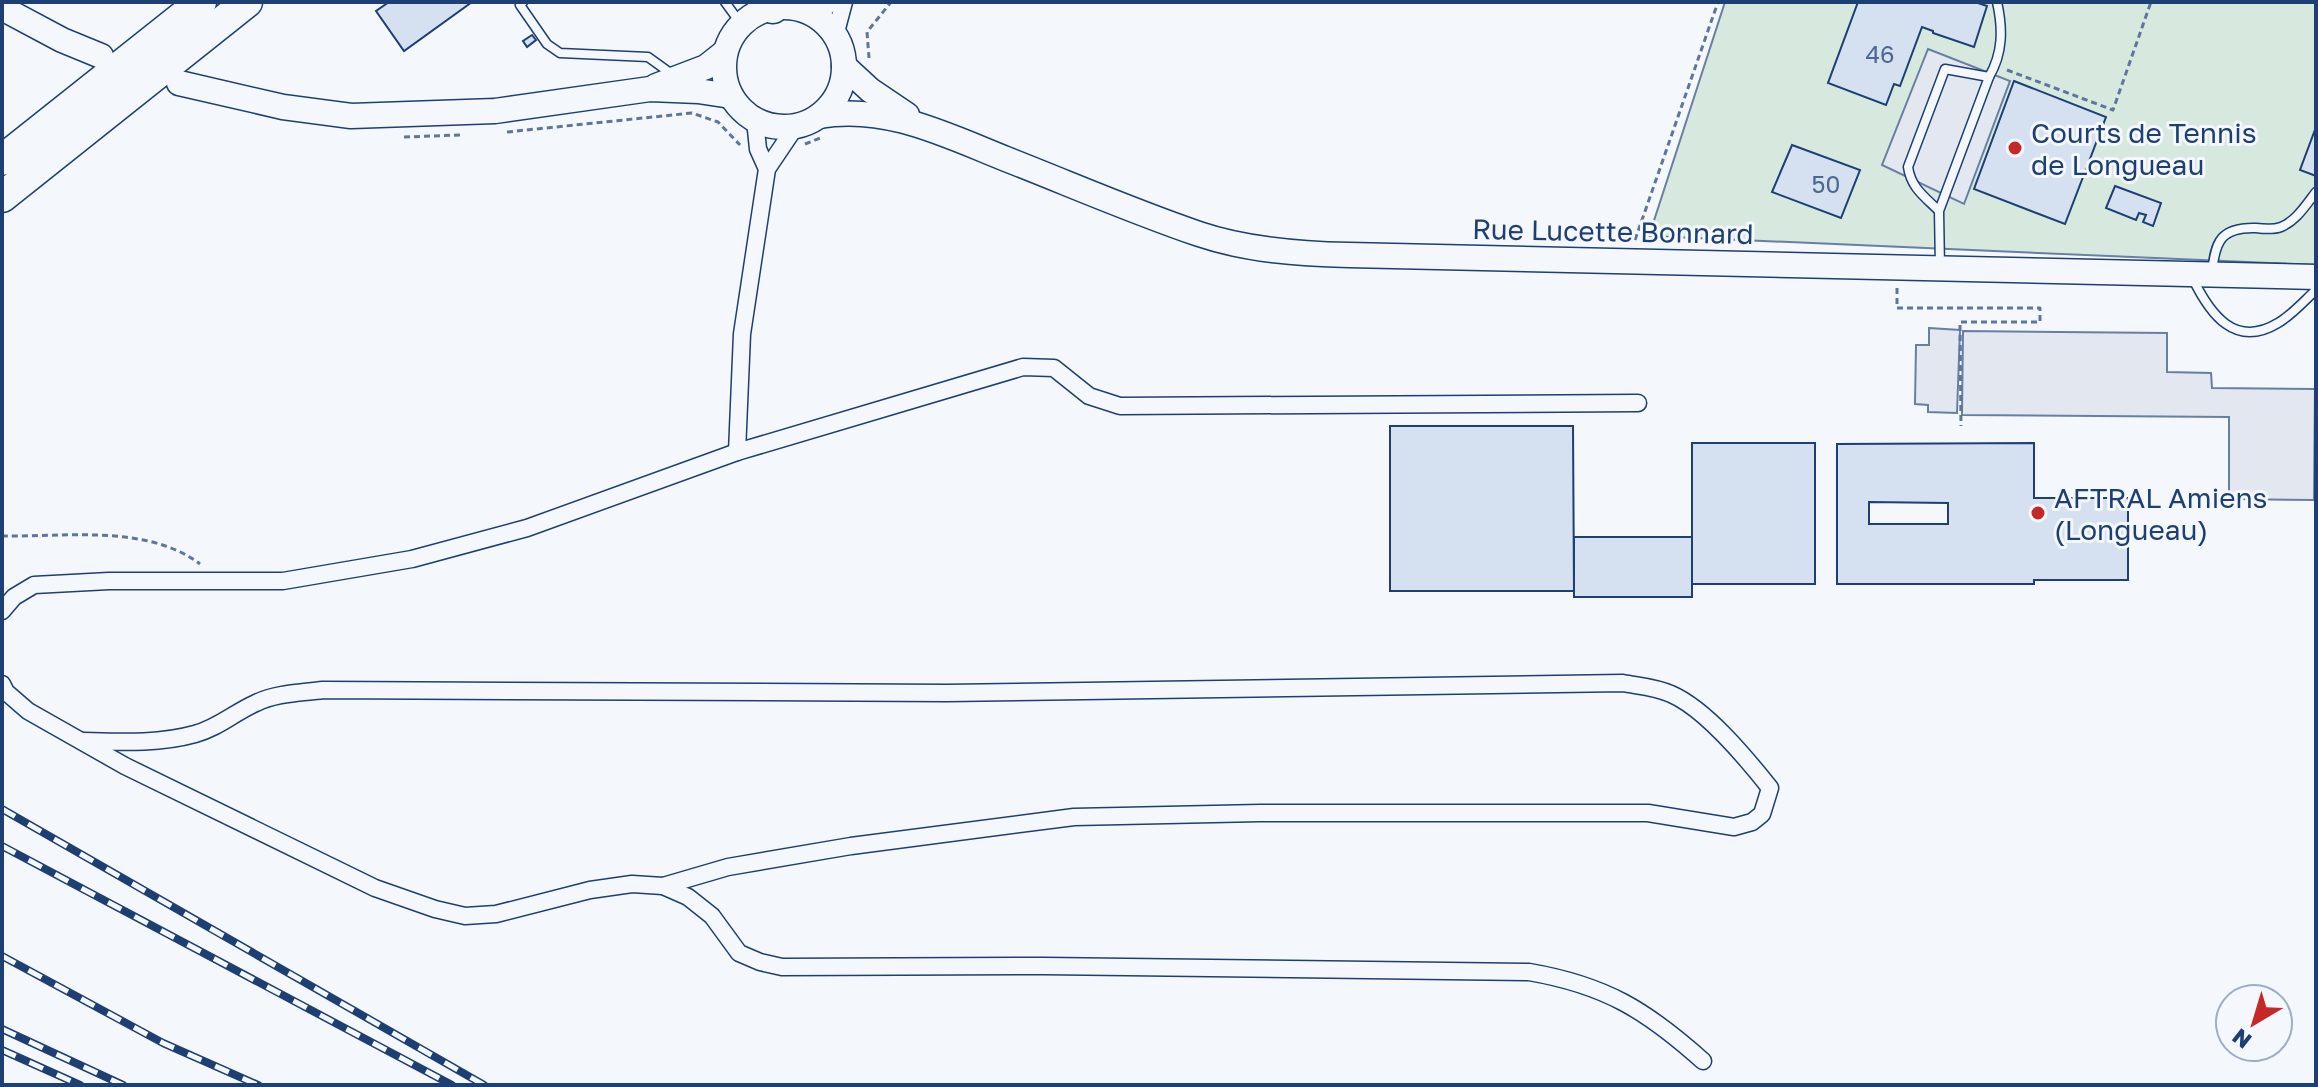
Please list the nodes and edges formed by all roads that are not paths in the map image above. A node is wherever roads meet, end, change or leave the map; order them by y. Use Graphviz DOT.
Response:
graph roads {
  1 [pos="201,2"];
  2 [pos="247,2"];
  3 [pos="523,2"];
  4 [pos="725,2"];
  5 [pos="834,2"];
  6 [pos="844,2"];
  7 [pos="1997,2"];
  8 [pos="768,5"];
  9 [pos="2,8"];
  10 [pos="812,15"];
  11 [pos="741,24"];
  12 [pos="835,36"];
  13 [pos="725,52"];
  14 [pos="101,56"];
  15 [pos="844,66"];
  16 [pos="675,77"];
  17 [pos="1989,77"];
  18 [pos="179,83"];
  19 [pos="650,89"];
  20 [pos="731,96"];
  21 [pos="819,116"];
  22 [pos="755,120"];
  23 [pos="796,126"];
  24 [pos="930,129"];
  25 [pos="2,160"];
  26 [pos="767,169"];
  27 [pos="2316,192"];
  28 [pos="2,197"];
  29 [pos="1939,211"];
  30 [pos="1940,269"];
  31 [pos="2201,275"];
  32 [pos="2316,277"];
  33 [pos="2316,290"];
  34 [pos="1638,403"];
  35 [pos="737,452"];
  36 [pos="2,611"];
  37 [pos="2,684"];
  38 [pos="84,741"];
  39 [pos="663,886"];
  40 [pos="1703,1061"];
  1 -- 25 [label="highway"];
  2 -- 28 [label="highway"];
  3 -- 16 [label="lane"];
  4 -- 11 [label="lane"];
  5 -- 10 [label="street"];
  6 -- 12 [label="street"];
  7 -- 17 [label="lane"];
  8 -- 10 [label="street"];
  8 -- 11 [label="street"];
  9 -- 14 [label="street"];
  10 -- 12 [label="street"];
  11 -- 13 [label="street"];
  12 -- 15 [label="street"];
  13 -- 16 [label="street"];
  13 -- 20 [label="street"];
  15 -- 21 [label="street"];
  15 -- 24 [label="street, Rue Lucette Bonnard"];
  16 -- 19 [label="street"];
  17 -- 29 [label="lane"];
  17 -- 29 [label="lane"];
  18 -- 19 [label="street"];
  19 -- 20 [label="street"];
  20 -- 22 [label="street"];
  21 -- 23 [label="street"];
  21 -- 24 [label="street, Rue Lucette Bonnard"];
  22 -- 23 [label="street"];
  22 -- 26 [label="street"];
  23 -- 26 [label="street"];
  24 -- 30 [label="street, Rue Lucette Bonnard"];
  26 -- 35 [label="street"];
  27 -- 31 [label="lane"];
  29 -- 30 [label="lane"];
  30 -- 31 [label="street, Rue Lucette Bonnard"];
  31 -- 32 [label="street, Rue Lucette Bonnard"];
  31 -- 33 [label="lane"];
  34 -- 35 [label="street"];
  35 -- 36 [label="street"];
  37 -- 38 [label="street"];
  38 -- 39 [label="street"];
  38 -- 39 [label="street"];
  39 -- 40 [label="street"];
}
